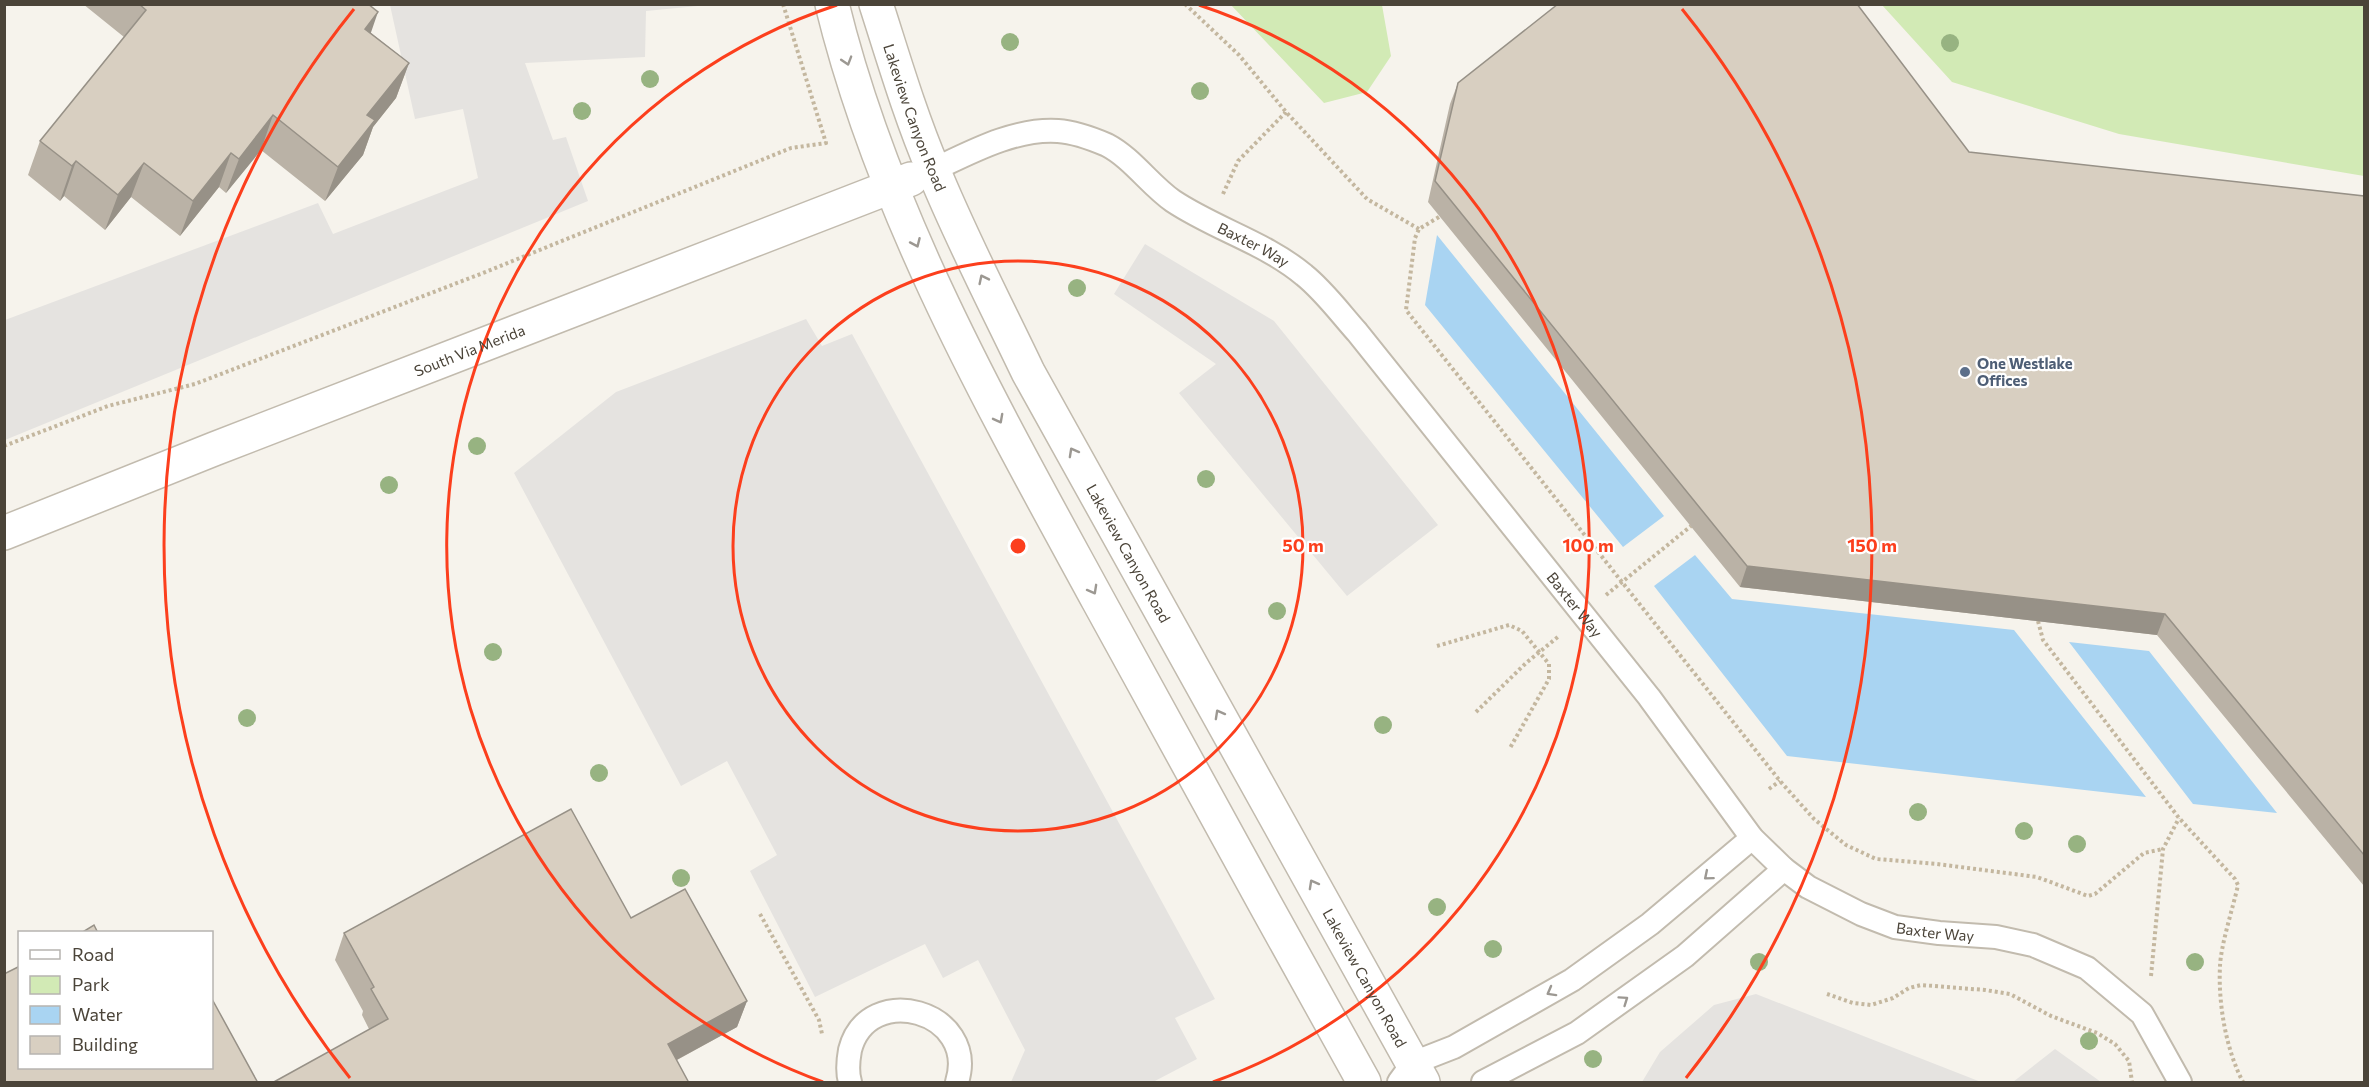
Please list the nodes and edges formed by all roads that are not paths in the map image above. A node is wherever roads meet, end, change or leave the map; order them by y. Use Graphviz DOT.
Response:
graph roads {
  1 [pos="832,4"];
  2 [pos="876,4"];
  3 [pos="933,170"];
  4 [pos="891,188"];
  5 [pos="4,532"];
  6 [pos="1752,838"];
  7 [pos="1784,869"];
  8 [pos="1412,1076"];
  9 [pos="850,1083"];
  10 [pos="957,1083"];
  11 [pos="1364,1083"];
  12 [pos="1483,1083"];
  13 [pos="2180,1083"];
  1 -- 4 [label="street, one-way"];
  2 -- 3 [label="street, Lakeview Canyon Road"];
  3 -- 4 [label="street, South Via Merida"];
  3 -- 6 [label="lane, Baxter Way"];
  8 -- 3 [label="street, Lakeview Canyon Road, one-way"];
  4 -- 5 [label="street, South Via Merida"];
  4 -- 11 [label="street, one-way"];
  6 -- 7 [label="lane, Baxter Way"];
  6 -- 8 [label="lane, one-way"];
  12 -- 7 [label="lane, one-way"];
  7 -- 13 [label="lane, Baxter Way"];
  9 -- 10 [label="lane"];
}
